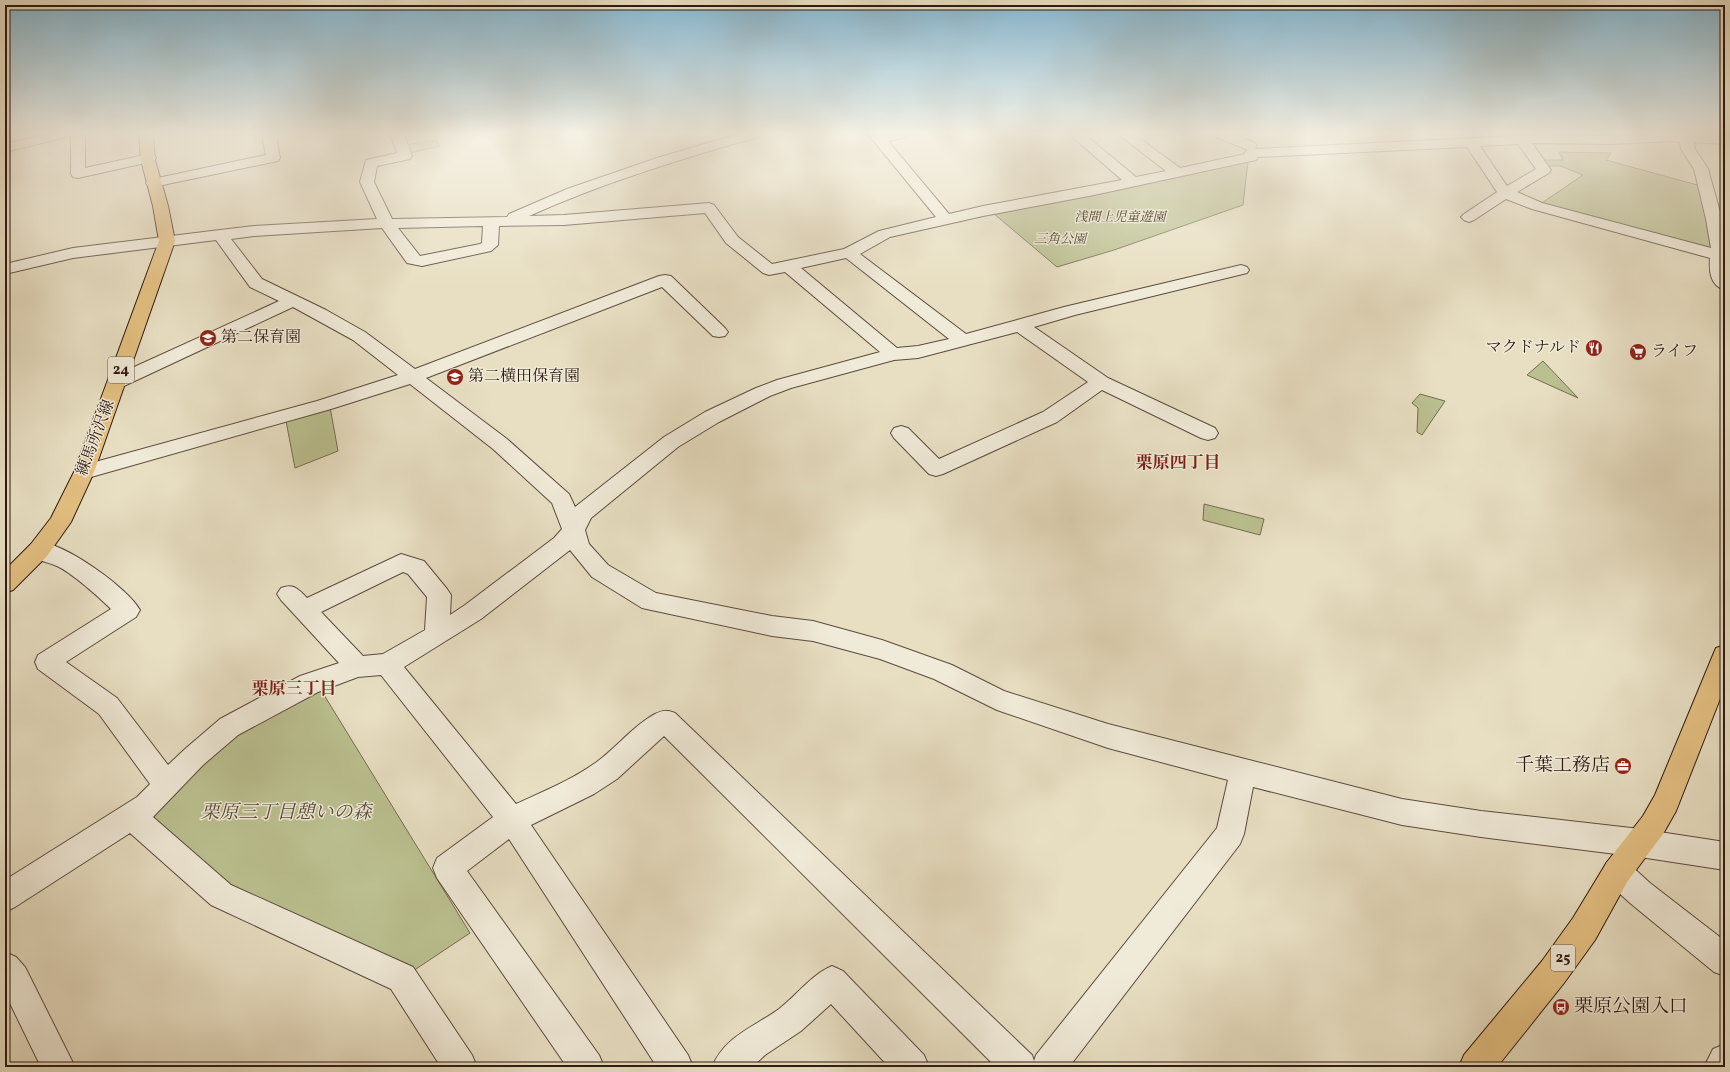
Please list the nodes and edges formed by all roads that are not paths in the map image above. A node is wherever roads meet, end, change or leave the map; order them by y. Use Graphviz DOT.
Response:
graph roads {
  1 [pos="154,184"];
  2 [pos="368,184"];
  3 [pos="597,184"];
  4 [pos="916,184"];
  5 [pos="1124,184"];
  6 [pos="1499,184"];
  7 [pos="1520,184"];
  8 [pos="1705,184"];
  9 [pos="1505,193"];
  10 [pos="1707,193"];
  11 [pos="1725,198"];
  12 [pos="1469,217"];
  13 [pos="946,220"];
  14 [pos="1719,221"];
  15 [pos="498,222"];
  16 [pos="387,224"];
  17 [pos="220,235"];
  18 [pos="167,242"];
  19 [pos="1721,252"];
  20 [pos="849,253"];
  21 [pos="788,266"];
  22 [pos="5,269"];
  23 [pos="1240,270"];
  24 [pos="1724,284"];
  25 [pos="293,301"];
  26 [pos="1020,326"];
  27 [pos="719,332"];
  28 [pos="963,341"];
  29 [pos="893,354"];
  30 [pos="412,377"];
  31 [pos="117,382"];
  32 [pos="1100,382"];
  33 [pos="1208,433"];
  34 [pos="901,434"];
  35 [pos="84,472"];
  36 [pos="574,530"];
  37 [pos="39,550"];
  38 [pos="5,584"];
  39 [pos="437,636"];
  40 [pos="1725,655"];
  41 [pos="387,664"];
  42 [pos="358,667"];
  43 [pos="1243,772"];
  44 [pos="168,785"];
  45 [pos="132,816"];
  46 [pos="512,820"];
  47 [pos="1640,843"];
  48 [pos="1725,856"];
  49 [pos="1617,872"];
  50 [pos="5,897"];
  51 [pos="1725,961"];
  52 [pos="8,977"];
  53 [pos="1725,1061"];
  54 [pos="58,1067"];
  55 [pos="460,1067"];
  56 [pos="587,1067"];
  57 [pos="676,1067"];
  58 [pos="729,1067"];
  59 [pos="912,1067"];
  60 [pos="1020,1067"];
  61 [pos="1048,1067"];
  62 [pos="1476,1067"];
  63 [pos="1721,1067"];
  1 -- 18 [label="main road"];
  2 -- 16 [label="street"];
  3 -- 15 [label="street"];
  4 -- 13 [label="street"];
  5 -- 13 [label="street"];
  6 -- 9 [label="street"];
  7 -- 9 [label="street"];
  8 -- 10 [label="street"];
  9 -- 12 [label="street"];
  9 -- 19 [label="street"];
  10 -- 11 [label="street"];
  10 -- 14 [label="street"];
  13 -- 20 [label="street"];
  14 -- 19 [label="street"];
  15 -- 16 [label="street"];
  15 -- 16 [label="street"];
  15 -- 21 [label="street"];
  16 -- 17 [label="street"];
  17 -- 18 [label="street"];
  17 -- 25 [label="street"];
  18 -- 22 [label="street"];
  18 -- 31 [label="main road, 練馬所沢線 / 24"];
  19 -- 24 [label="street"];
  20 -- 21 [label="street"];
  20 -- 28 [label="street"];
  21 -- 29 [label="street"];
  23 -- 26 [label="street"];
  25 -- 30 [label="street"];
  25 -- 31 [label="street"];
  26 -- 28 [label="street"];
  26 -- 32 [label="street"];
  27 -- 30 [label="street"];
  28 -- 29 [label="street"];
  29 -- 36 [label="street"];
  30 -- 35 [label="street"];
  30 -- 36 [label="street"];
  31 -- 35 [label="main road, 練馬所沢線 / 24"];
  32 -- 33 [label="street"];
  32 -- 34 [label="street"];
  35 -- 37 [label="main road, 練馬所沢線 / 24"];
  36 -- 39 [label="street"];
  36 -- 43 [label="street"];
  37 -- 38 [label="main road, 練馬所沢線 / 24"];
  37 -- 44 [label="street"];
  39 -- 41 [label="street"];
  39 -- 42 [label="street"];
  40 -- 47 [label="main road, 25"];
  41 -- 42 [label="street"];
  41 -- 46 [label="street"];
  42 -- 44 [label="street"];
  43 -- 47 [label="street"];
  43 -- 61 [label="street"];
  44 -- 45 [label="street"];
  45 -- 50 [label="street"];
  45 -- 55 [label="street"];
  46 -- 56 [label="street"];
  46 -- 57 [label="street"];
  46 -- 60 [label="street"];
  47 -- 48 [label="street"];
  47 -- 49 [label="main road, 25"];
  49 -- 51 [label="street"];
  49 -- 62 [label="main road, 25"];
  52 -- 54 [label="street"];
  53 -- 63 [label="street"];
  58 -- 59 [label="street"];
}
